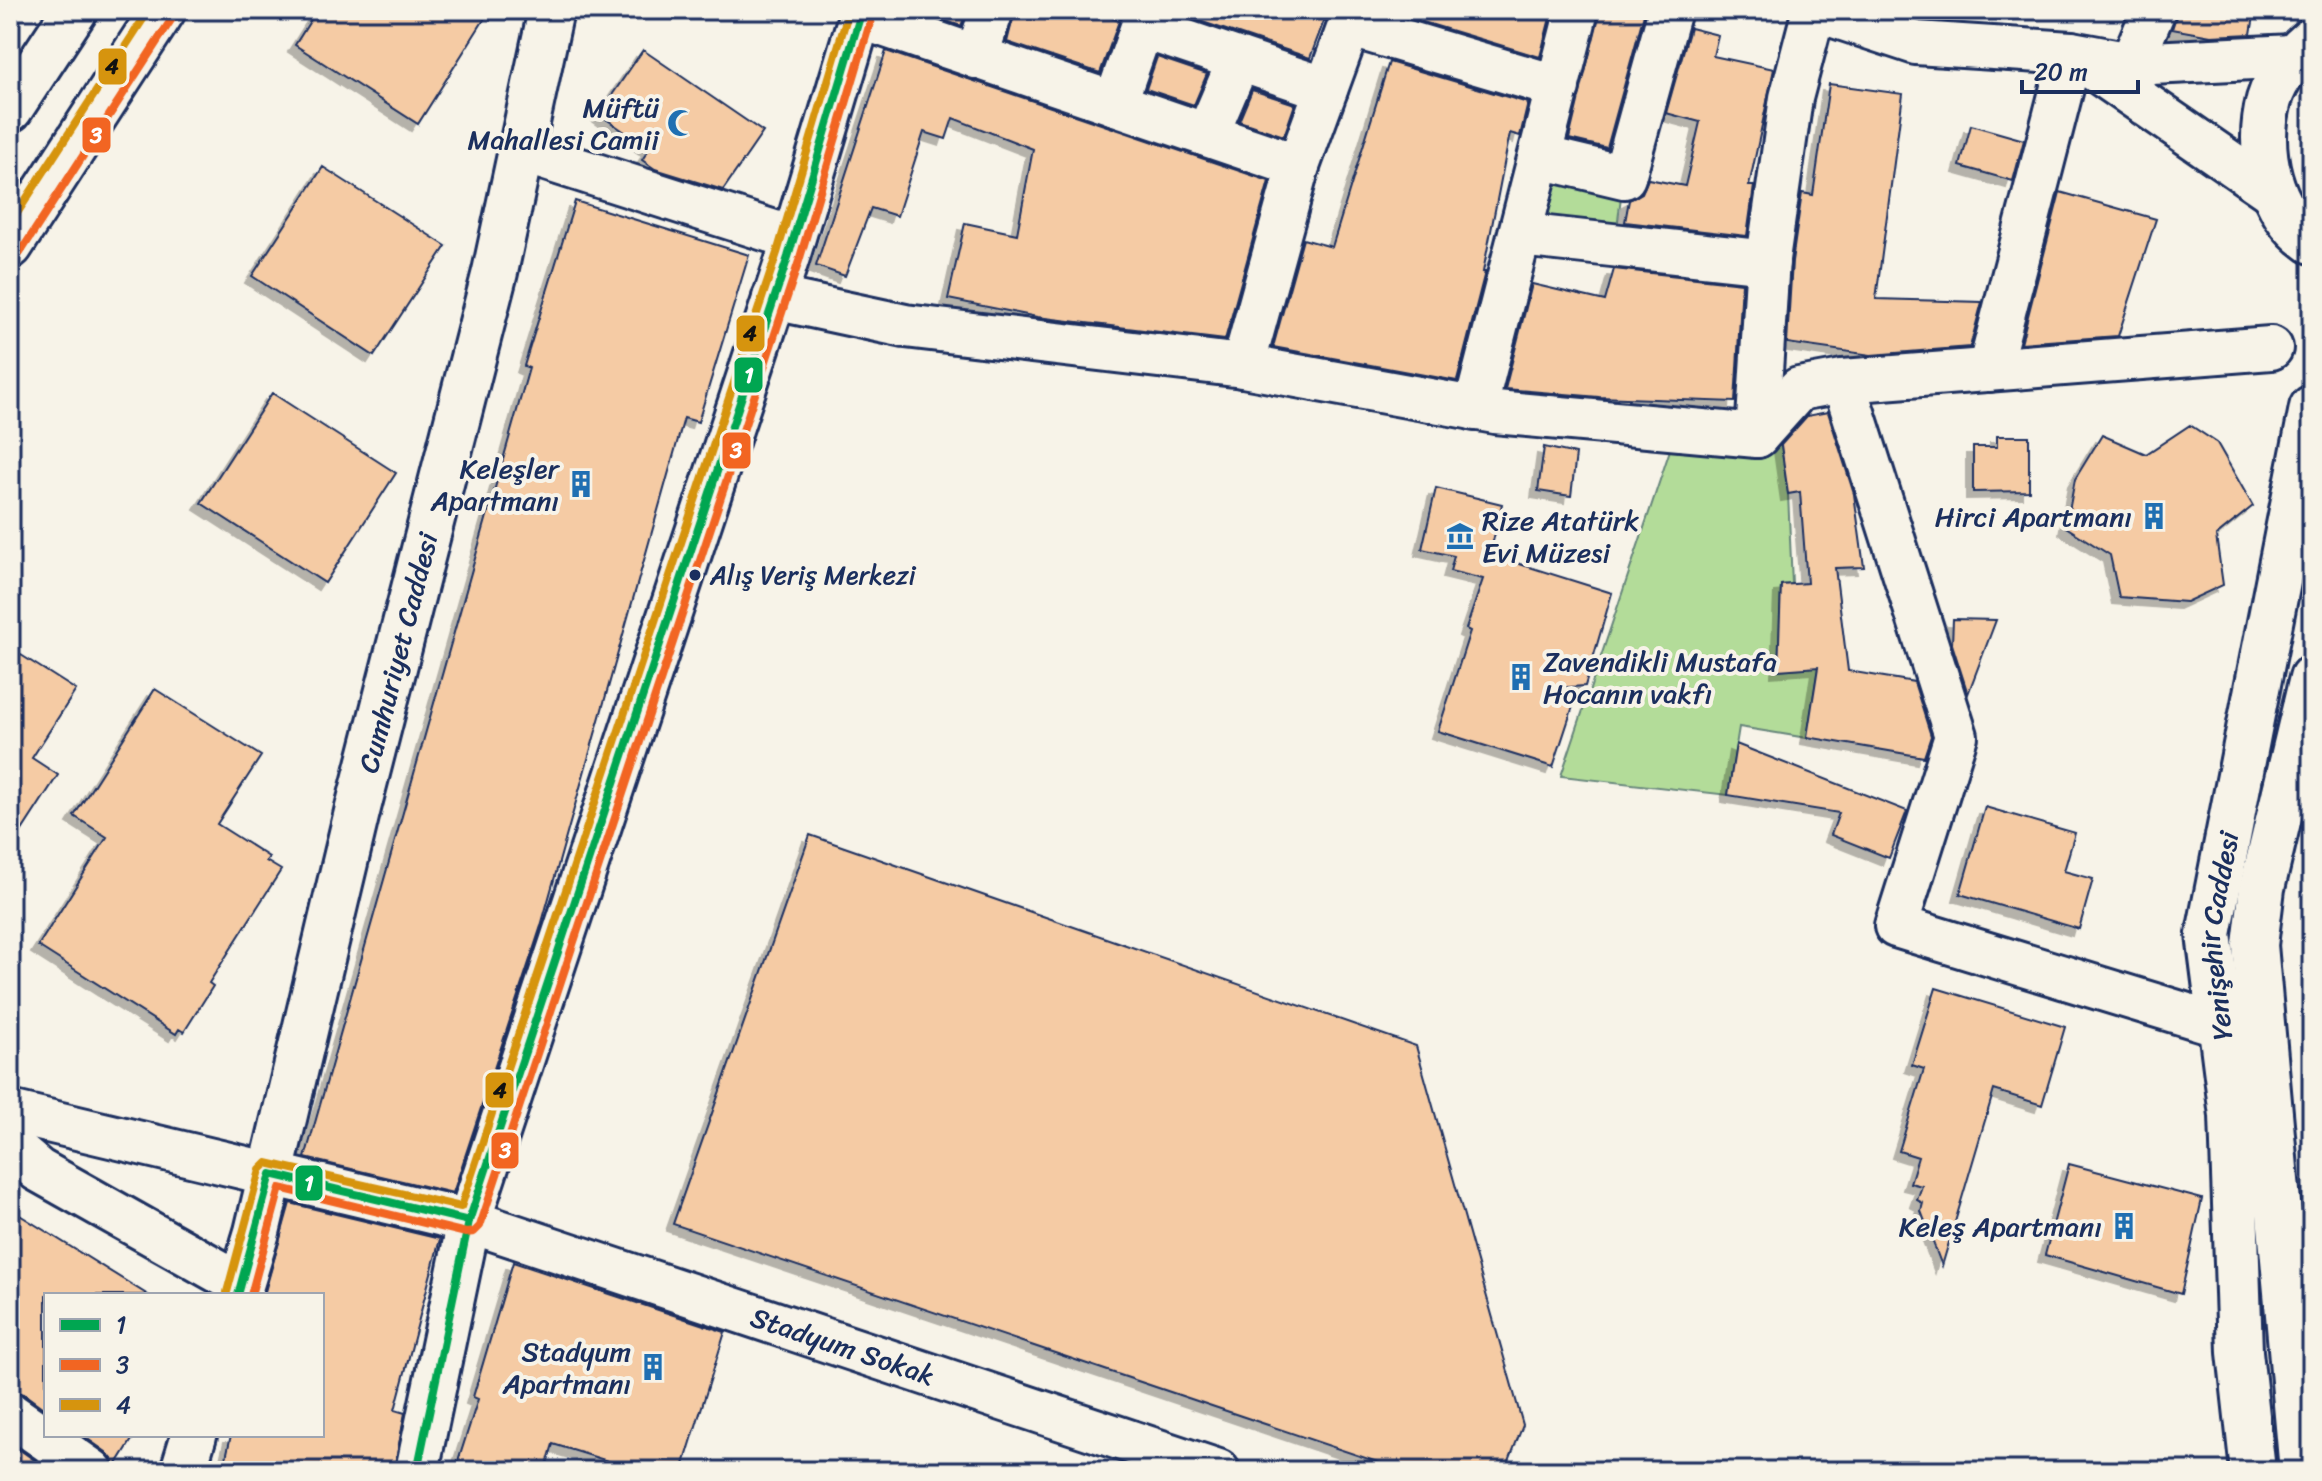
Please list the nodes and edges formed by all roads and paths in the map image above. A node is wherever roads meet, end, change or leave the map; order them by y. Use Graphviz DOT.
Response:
graph roads {
  1 [pos="75,10"];
  2 [pos="163,10"];
  3 [pos="551,10"];
  4 [pos="992,10"];
  5 [pos="1577,10"];
  6 [pos="1670,10"];
  7 [pos="1815,10"];
  8 [pos="2154,10"];
  9 [pos="861,14"];
  10 [pos="1352,17"];
  11 [pos="1921,27"];
  12 [pos="2302,48"];
  13 [pos="2071,53"];
  14 [pos="976,57"];
  15 [pos="1239,60"];
  16 [pos="2131,64"];
  17 [pos="1558,87"];
  18 [pos="1326,89"];
  19 [pos="1115,104"];
  20 [pos="10,109"];
  21 [pos="1207,135"];
  22 [pos="521,151"];
  23 [pos="1540,157"];
  24 [pos="1298,166"];
  25 [pos="2274,193"];
  26 [pos="1520,235"];
  27 [pos="793,238"];
  28 [pos="2312,241"];
  29 [pos="10,246"];
  30 [pos="1768,262"];
  31 [pos="774,298"];
  32 [pos="2271,348"];
  33 [pos="1243,366"];
  34 [pos="1989,370"];
  35 [pos="1843,381"];
  36 [pos="2312,408"];
  37 [pos="1475,409"];
  38 [pos="1757,436"];
  39 [pos="2312,678"];
  40 [pos="2220,1025"];
  41 [pos="10,1112"];
  42 [pos="10,1146"];
  43 [pos="271,1174"];
  44 [pos="469,1221"];
  45 [pos="239,1289"];
  46 [pos="2300,1330"];
  47 [pos="10,1414"];
  48 [pos="193,1437"];
  49 [pos="92,1471"];
  50 [pos="183,1471"];
  51 [pos="417,1471"];
  52 [pos="1218,1471"];
  53 [pos="2253,1471"];
  54 [pos="2302,1471"];
  1 -- 20 [label="main road"];
  2 -- 29 [label="main road"];
  3 -- 22 [label="main road, Cumhuriyet Caddesi"];
  4 -- 14 [label="street"];
  5 -- 17 [label="street"];
  6 -- 23 [label="street"];
  7 -- 11 [label="street"];
  7 -- 30 [label="street"];
  8 -- 16 [label="street"];
  9 -- 14 [label="street"];
  9 -- 27 [label="street"];
  10 -- 17 [label="street"];
  10 -- 18 [label="street"];
  11 -- 13 [label="street"];
  12 -- 16 [label="street"];
  12 -- 25 [label="main road"];
  13 -- 16 [label="street"];
  13 -- 25 [label="street"];
  13 -- 34 [label="street"];
  14 -- 19 [label="street"];
  15 -- 18 [label="street"];
  15 -- 19 [label="street"];
  15 -- 21 [label="street"];
  17 -- 23 [label="street"];
  18 -- 24 [label="street"];
  19 -- 21 [label="street"];
  21 -- 24 [label="street"];
  22 -- 27 [label="street"];
  22 -- 43 [label="main road, Cumhuriyet Caddesi"];
  23 -- 26 [label="street"];
  24 -- 33 [label="street"];
  25 -- 28 [label="main road"];
  26 -- 30 [label="street"];
  26 -- 37 [label="street"];
  27 -- 31 [label="street"];
  30 -- 38 [label="street"];
  31 -- 33 [label="street"];
  31 -- 44 [label="street"];
  32 -- 34 [label="street"];
  33 -- 37 [label="street"];
  34 -- 35 [label="street"];
  35 -- 38 [label="street"];
  35 -- 40 [label="street"];
  36 -- 40 [label="main road, Yenişehir Caddesi"];
  37 -- 38 [label="street"];
  39 -- 46 [label="main road, Yenişehir Caddesi"];
  40 -- 53 [label="main road, Yenişehir Caddesi"];
  41 -- 43 [label="street, Stadyum Sokak"];
  42 -- 45 [label="street"];
  43 -- 44 [label="street, Stadyum Sokak"];
  43 -- 45 [label="main road, Cumhuriyet Caddesi"];
  44 -- 51 [label="street"];
  44 -- 52 [label="street, Stadyum Sokak"];
  46 -- 54 [label="main road, Yenişehir Caddesi"];
  47 -- 49 [label="street"];
  48 -- 50 [label="main road"];
}
